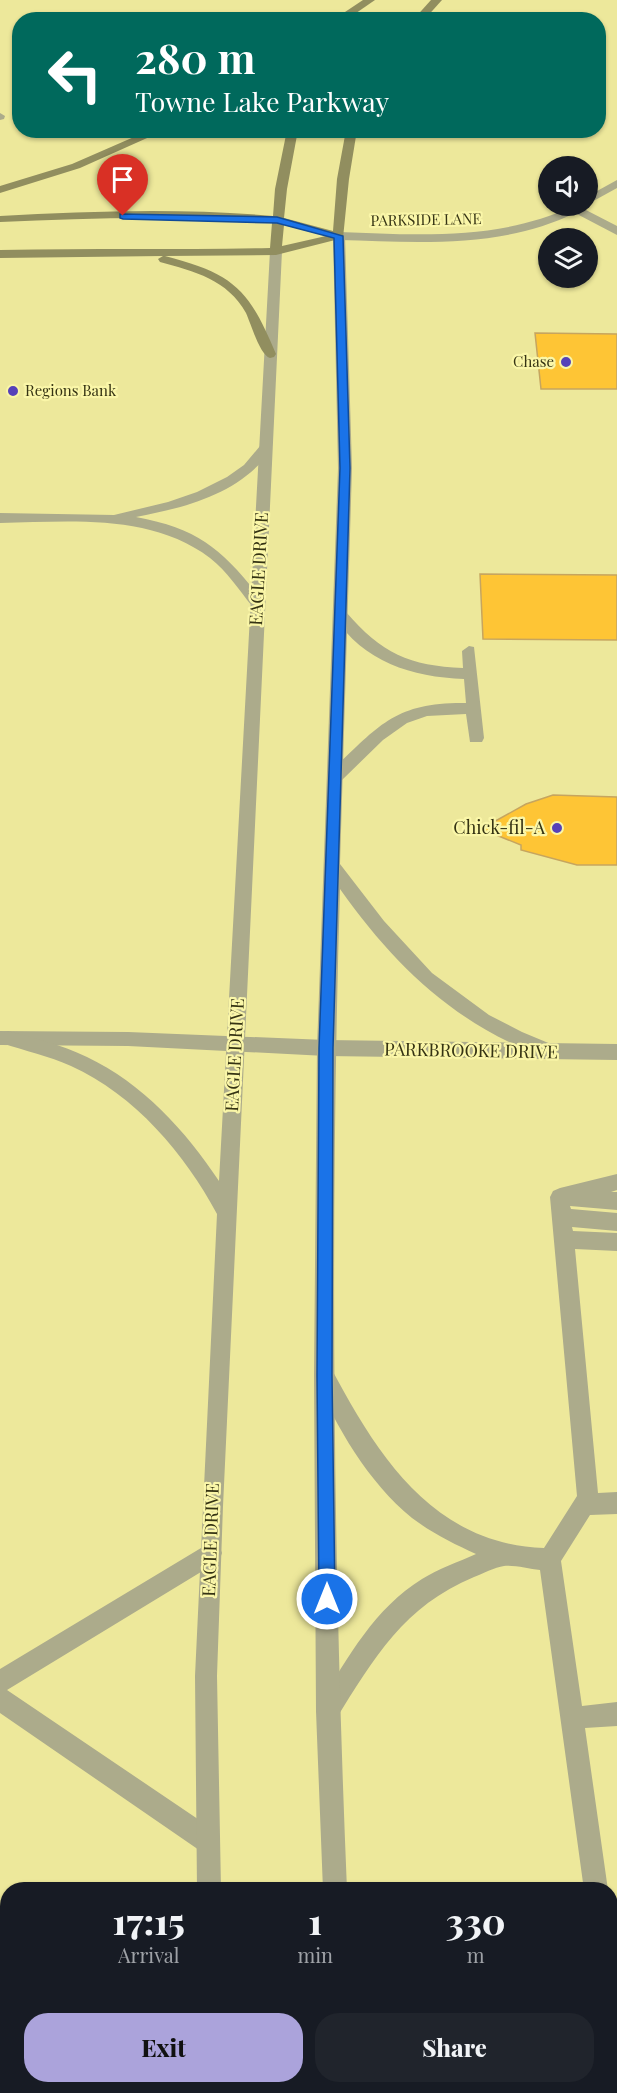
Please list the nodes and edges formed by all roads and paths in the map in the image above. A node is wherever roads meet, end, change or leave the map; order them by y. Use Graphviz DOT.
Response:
graph roads {
  1 [pos="377,0"];
  2 [pos="436,0"];
  3 [pos="364,2"];
  4 [pos="349,12"];
  5 [pos="366,12"];
  6 [pos="425,12"];
  7 [pos="141,138"];
  8 [pos="292,138"];
  9 [pos="351,138"];
  10 [pos="617,183"];
  11 [pos="0,190"];
  12 [pos="598,195"];
  13 [pos="559,216"];
  14 [pos="593,216"];
  15 [pos="0,219"];
  16 [pos="277,220"];
  17 [pos="617,231"];
  18 [pos="339,236"];
  19 [pos="133,251"];
  20 [pos="276,251"];
  21 [pos="0,254"];
  22 [pos="270,354"];
  23 [pos="265,449"];
  24 [pos="0,518"];
  25 [pos="109,518"];
  26 [pos="257,603"];
  27 [pos="341,616"];
  28 [pos="470,651"];
  29 [pos="471,675"];
  30 [pos="474,709"];
  31 [pos="476,738"];
  32 [pos="336,776"];
  33 [pos="332,865"];
  34 [pos="4,1038"];
  35 [pos="236,1044"];
  36 [pos="326,1048"];
  37 [pos="552,1052"];
  38 [pos="617,1052"];
  39 [pos="617,1182"];
  40 [pos="617,1201"];
  41 [pos="561,1207"];
  42 [pos="227,1214"];
  43 [pos="617,1222"];
  44 [pos="565,1240"];
  45 [pos="617,1242"];
  46 [pos="324,1375"];
  47 [pos="617,1503"];
  48 [pos="588,1504"];
  49 [pos="211,1553"];
  50 [pos="504,1555"];
  51 [pos="550,1559"];
  52 [pos="0,1682"];
  53 [pos="0,1699"];
  54 [pos="328,1711"];
  55 [pos="617,1714"];
  56 [pos="572,1718"];
  57 [pos="208,1841"];
  58 [pos="209,1882"];
  59 [pos="334,1882"];
  60 [pos="595,1882"];
  1 -- 5 [label="main road"];
  2 -- 6 [label="main road"];
  3 -- 4 [label="main road"];
  7 -- 11 [label="main road"];
  8 -- 16 [label="main road, EAGLE DRIVE"];
  9 -- 18 [label="main road"];
  10 -- 12 [label="street"];
  13 -- 18 [label="street, PARKSIDE LANE"];
  14 -- 17 [label="street"];
  15 -- 16 [label="main road"];
  16 -- 18 [label="main road"];
  16 -- 20 [label="main road, EAGLE DRIVE"];
  18 -- 20 [label="main road"];
  18 -- 27 [label="street"];
  19 -- 20 [label="main road"];
  19 -- 21 [label="main road"];
  19 -- 22 [label="main road"];
  20 -- 22 [label="street, EAGLE DRIVE"];
  22 -- 23 [label="street, EAGLE DRIVE"];
  23 -- 25 [label="street"];
  23 -- 26 [label="street, EAGLE DRIVE"];
  24 -- 25 [label="street"];
  25 -- 26 [label="street"];
  26 -- 35 [label="street, EAGLE DRIVE"];
  27 -- 29 [label="street"];
  27 -- 32 [label="street"];
  28 -- 29 [label="street"];
  29 -- 30 [label="street"];
  30 -- 31 [label="street"];
  30 -- 32 [label="street"];
  32 -- 33 [label="street"];
  33 -- 36 [label="street"];
  33 -- 37 [label="street"];
  34 -- 35 [label="street, PARKBROOKE DRIVE"];
  34 -- 42 [label="street"];
  35 -- 36 [label="street, PARKBROOKE DRIVE"];
  35 -- 42 [label="street, EAGLE DRIVE"];
  36 -- 37 [label="street, PARKBROOKE DRIVE"];
  36 -- 46 [label="street"];
  37 -- 38 [label="street, PARKBROOKE DRIVE"];
  39 -- 41 [label="street"];
  40 -- 41 [label="street"];
  41 -- 43 [label="street"];
  41 -- 44 [label="street"];
  42 -- 49 [label="street, EAGLE DRIVE"];
  44 -- 45 [label="street"];
  44 -- 48 [label="street"];
  46 -- 50 [label="street"];
  46 -- 54 [label="street"];
  47 -- 48 [label="street"];
  48 -- 51 [label="street"];
  49 -- 52 [label="street"];
  49 -- 57 [label="street, EAGLE DRIVE"];
  50 -- 51 [label="street"];
  50 -- 54 [label="street"];
  51 -- 56 [label="street"];
  53 -- 57 [label="street"];
  54 -- 59 [label="street"];
  55 -- 56 [label="street"];
  56 -- 60 [label="street"];
  57 -- 58 [label="street, EAGLE DRIVE"];
}
